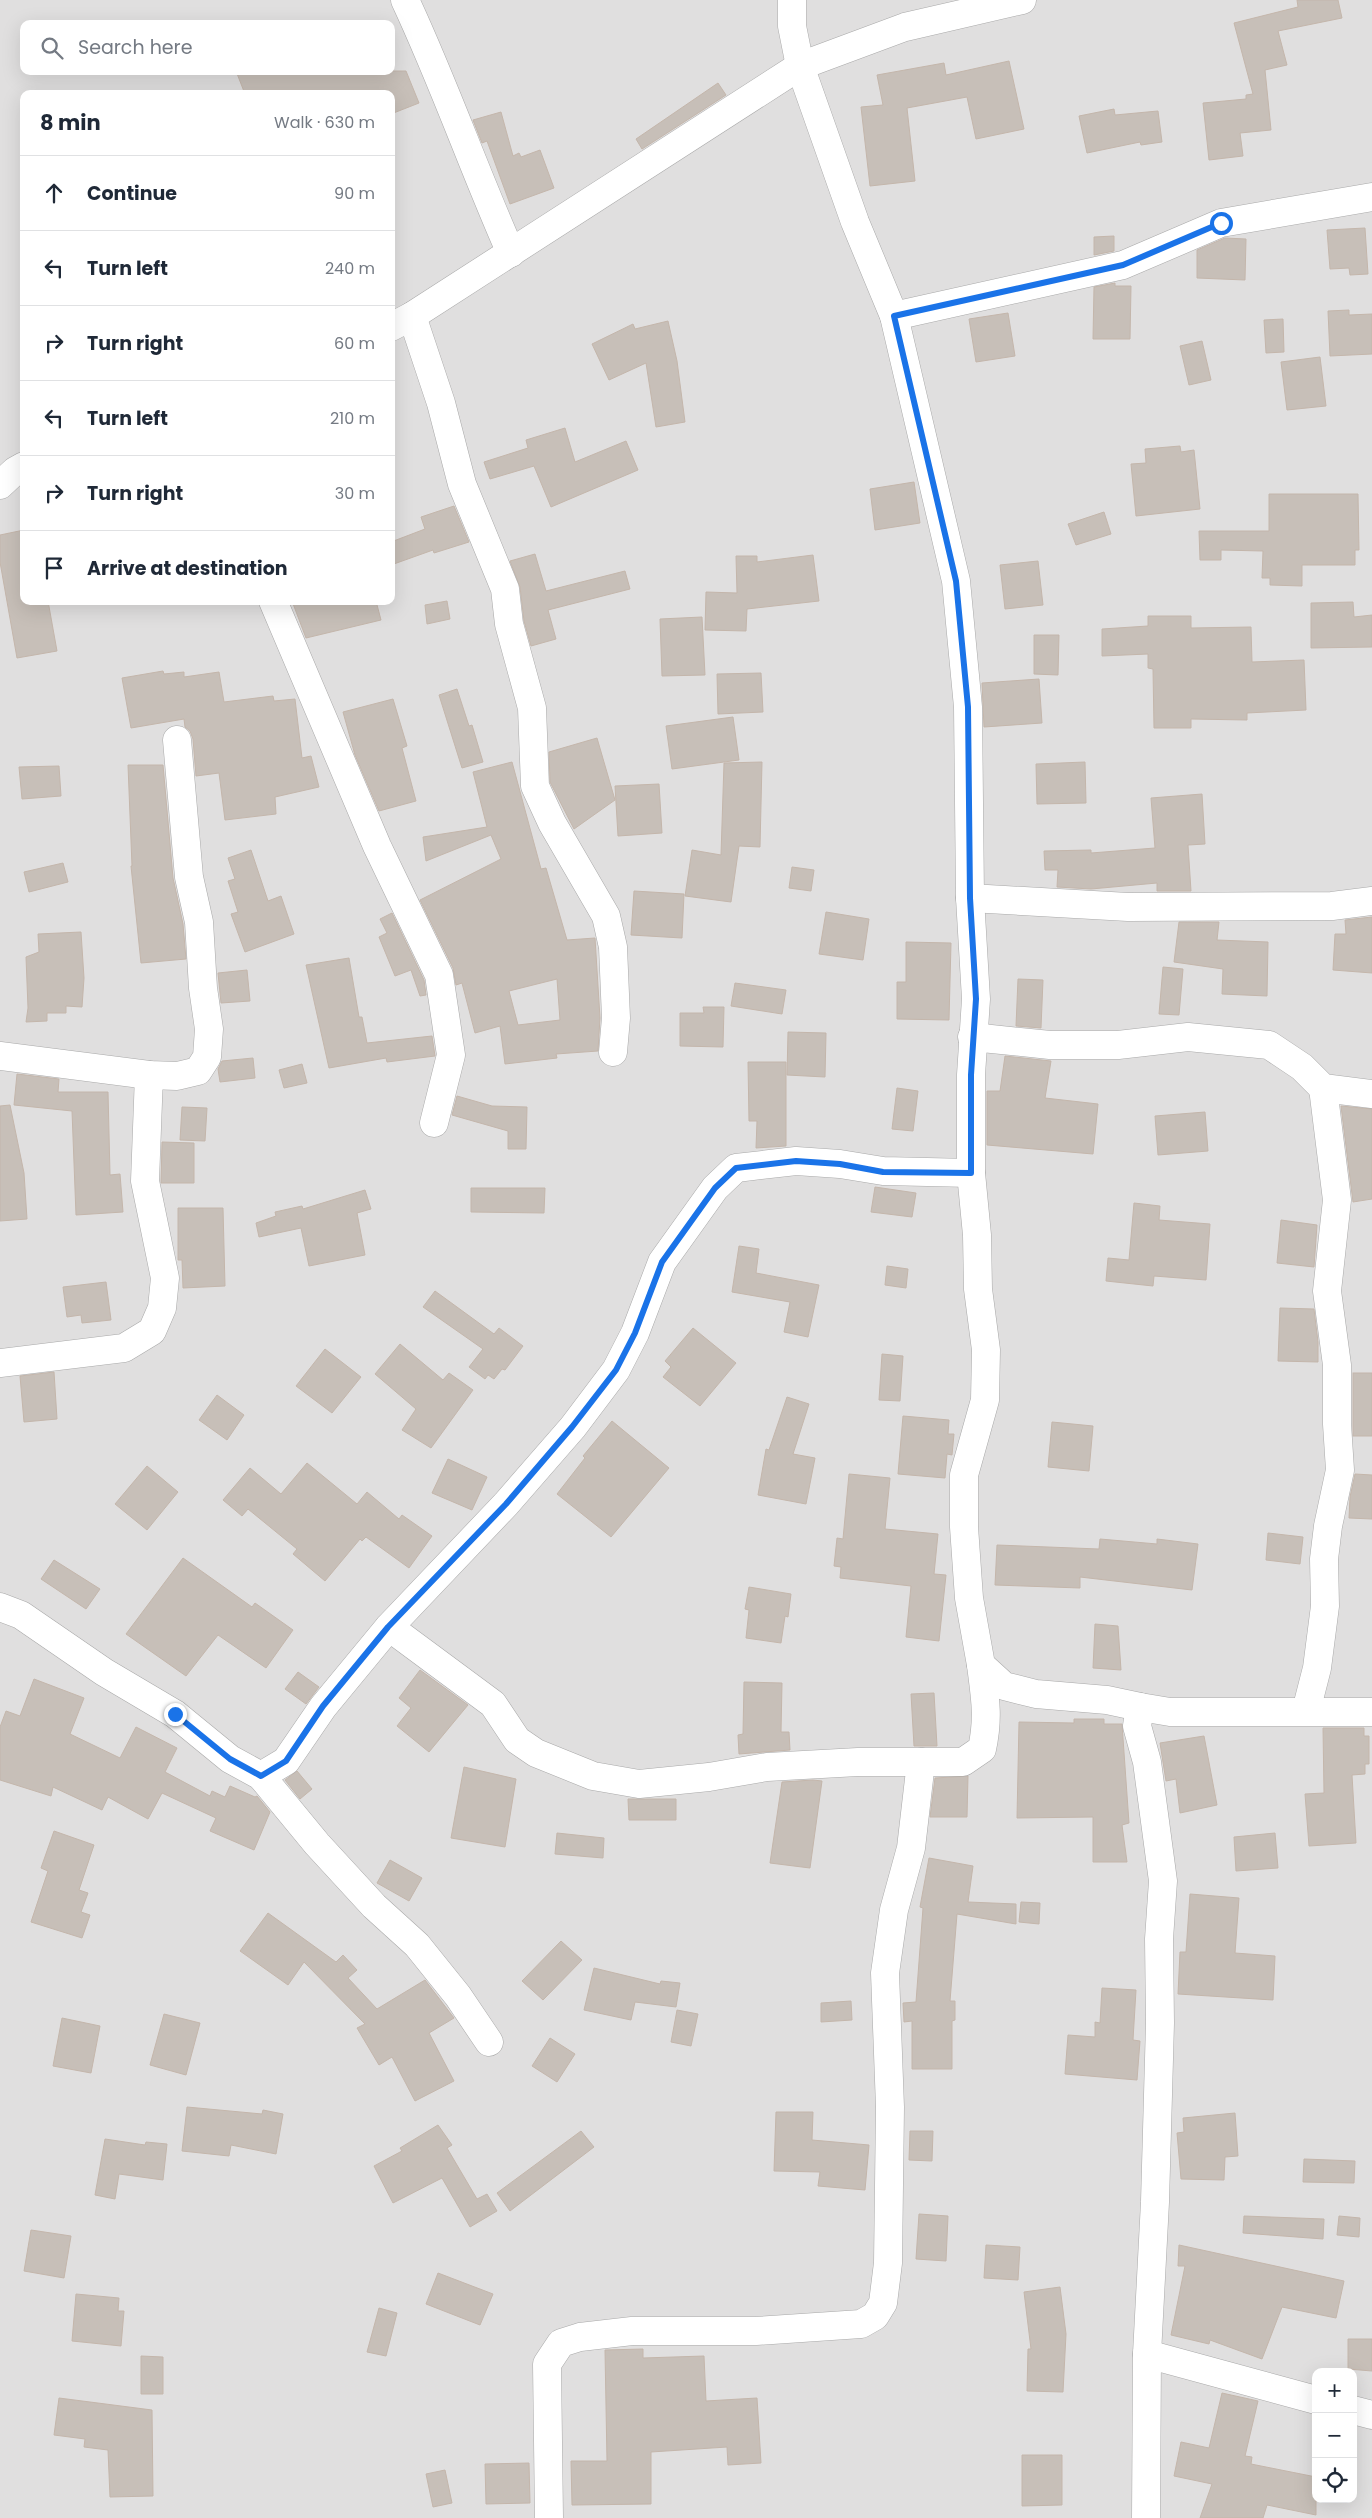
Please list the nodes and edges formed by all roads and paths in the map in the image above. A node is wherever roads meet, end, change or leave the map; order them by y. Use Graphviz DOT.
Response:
graph roads {
  1 [pos="405,0"];
  2 [pos="792,0"];
  3 [pos="1022,0"];
  4 [pos="800,66"];
  5 [pos="1372,197"];
  6 [pos="511,253"];
  7 [pos="894,316"];
  8 [pos="402,322"];
  9 [pos="20,468"];
  10 [pos="0,485"];
  11 [pos="275,605"];
  12 [pos="177,740"];
  13 [pos="970,898"];
  14 [pos="1372,901"];
  15 [pos="972,1037"];
  16 [pos="613,1052"];
  17 [pos="0,1056"];
  18 [pos="149,1075"];
  19 [pos="1323,1088"];
  20 [pos="1372,1094"];
  21 [pos="434,1123"];
  22 [pos="971,1173"];
  23 [pos="0,1363"];
  24 [pos="0,1607"];
  25 [pos="388,1627"];
  26 [pos="981,1665"];
  27 [pos="1140,1707"];
  28 [pos="1306,1711"];
  29 [pos="1372,1712"];
  30 [pos="921,1762"];
  31 [pos="261,1776"];
  32 [pos="489,2042"];
  33 [pos="1147,2354"];
  34 [pos="1312,2399"];
  35 [pos="1357,2411"];
  36 [pos="1372,2415"];
  37 [pos="549,2518"];
  38 [pos="1146,2518"];
  1 -- 6 [label="street"];
  2 -- 4 [label="street"];
  3 -- 4 [label="street"];
  4 -- 6 [label="street"];
  4 -- 7 [label="street"];
  5 -- 7 [label="street"];
  6 -- 8 [label="street"];
  7 -- 13 [label="street"];
  8 -- 16 [label="street"];
  9 -- 10 [label="street"];
  11 -- 21 [label="street"];
  12 -- 18 [label="street"];
  13 -- 14 [label="street"];
  13 -- 15 [label="street"];
  15 -- 19 [label="street"];
  15 -- 22 [label="street"];
  17 -- 18 [label="street"];
  18 -- 23 [label="street"];
  19 -- 20 [label="street"];
  19 -- 28 [label="street"];
  22 -- 25 [label="street"];
  22 -- 26 [label="street"];
  24 -- 31 [label="street"];
  25 -- 30 [label="street"];
  25 -- 31 [label="street"];
  26 -- 27 [label="street"];
  26 -- 30 [label="street"];
  27 -- 28 [label="street"];
  27 -- 33 [label="street"];
  28 -- 29 [label="street"];
  30 -- 37 [label="street"];
  31 -- 32 [label="street"];
  33 -- 34 [label="street"];
  33 -- 38 [label="street"];
  35 -- 36 [label="street"];
}
